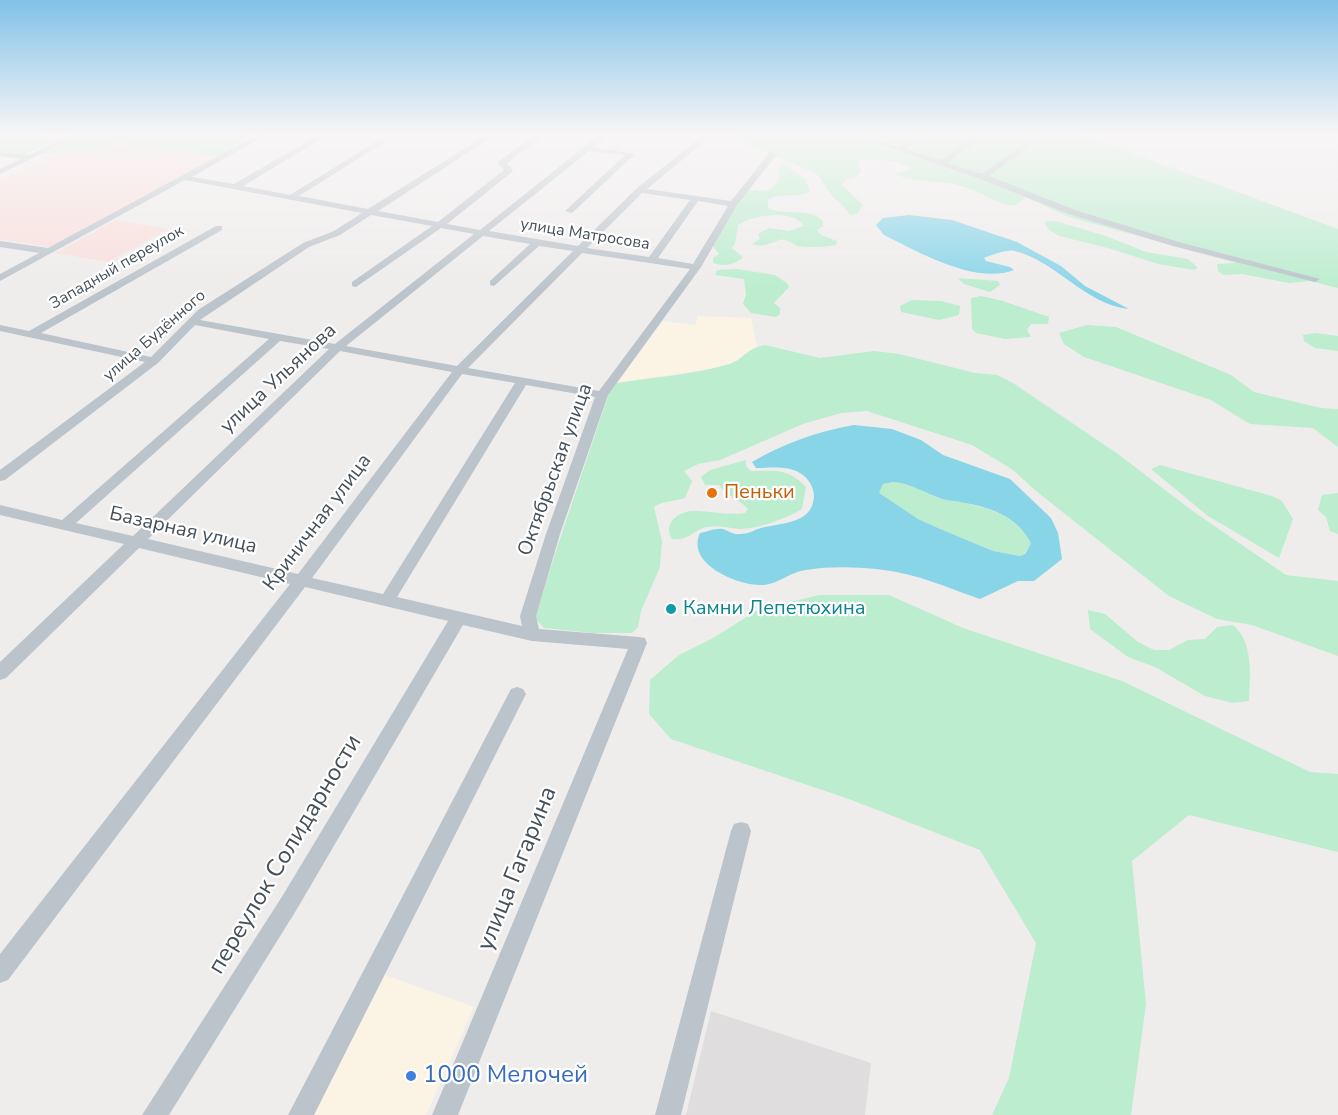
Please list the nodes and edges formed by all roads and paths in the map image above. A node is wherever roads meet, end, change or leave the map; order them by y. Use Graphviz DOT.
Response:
graph roads {
  1 [pos="169,187"];
  2 [pos="236,187"];
  3 [pos="308,187"];
  4 [pos="409,187"];
  5 [pos="487,187"];
  6 [pos="539,187"];
  7 [pos="595,187"];
  8 [pos="644,187"];
  9 [pos="747,187"];
  10 [pos="1008,187"];
  11 [pos="640,190"];
  12 [pos="292,197"];
  13 [pos="695,198"];
  14 [pos="733,204"];
  15 [pos="568,212"];
  16 [pos="368,213"];
  17 [pos="438,226"];
  18 [pos="219,228"];
  19 [pos="482,234"];
  20 [pos="537,243"];
  21 [pos="0,244"];
  22 [pos="579,249"];
  23 [pos="48,251"];
  24 [pos="652,260"];
  25 [pos="696,267"];
  26 [pos="0,278"];
  27 [pos="1315,279"];
  28 [pos="494,283"];
  29 [pos="356,284"];
  30 [pos="194,322"];
  31 [pos="0,328"];
  32 [pos="30,335"];
  33 [pos="278,337"];
  34 [pos="338,347"];
  35 [pos="154,361"];
  36 [pos="459,370"];
  37 [pos="522,381"];
  38 [pos="602,394"];
  39 [pos="0,477"];
  40 [pos="0,510"];
  41 [pos="65,525"];
  42 [pos="137,541"];
  43 [pos="302,580"];
  44 [pos="386,602"];
  45 [pos="458,619"];
  46 [pos="532,635"];
  47 [pos="0,673"];
  48 [pos="517,694"];
  49 [pos="741,831"];
  50 [pos="0,972"];
  51 [pos="155,1115"];
  52 [pos="301,1115"];
  53 [pos="445,1115"];
  54 [pos="668,1115"];
  1 -- 23 [label="street"];
  2 -- 12 [label="street, улица Матросова"];
  3 -- 12 [label="street"];
  4 -- 16 [label="street, улица Будённого"];
  5 -- 17 [label="street"];
  6 -- 19 [label="street, улица Ульянова"];
  7 -- 15 [label="street"];
  8 -- 11 [label="street, Криничная улица"];
  9 -- 14 [label="street, Октябрьская улица"];
  10 -- 27 [label="street"];
  11 -- 13 [label="street"];
  11 -- 22 [label="street, Криничная улица"];
  12 -- 16 [label="street, улица Матросова"];
  13 -- 14 [label="street"];
  13 -- 24 [label="street"];
  14 -- 25 [label="street, Октябрьская улица"];
  16 -- 17 [label="street, улица Матросова"];
  16 -- 30 [label="street, улица Будённого"];
  17 -- 19 [label="street, улица Матросова"];
  17 -- 29 [label="street"];
  18 -- 32 [label="street, Западный переулок"];
  19 -- 20 [label="street, улица Матросова"];
  19 -- 34 [label="street, улица Ульянова"];
  20 -- 22 [label="street, улица Матросова"];
  20 -- 28 [label="street"];
  21 -- 23 [label="street"];
  22 -- 24 [label="street, улица Матросова"];
  22 -- 36 [label="street, Криничная улица"];
  23 -- 26 [label="street"];
  24 -- 25 [label="street, улица Матросова"];
  25 -- 38 [label="street, Октябрьская улица"];
  30 -- 33 [label="street"];
  30 -- 35 [label="street, улица Будённого"];
  31 -- 32 [label="street"];
  32 -- 35 [label="street"];
  33 -- 34 [label="street"];
  33 -- 41 [label="street"];
  34 -- 36 [label="street"];
  34 -- 42 [label="street, улица Ульянова"];
  35 -- 39 [label="street, улица Будённого"];
  36 -- 37 [label="street"];
  36 -- 43 [label="street, Криничная улица"];
  37 -- 38 [label="street"];
  37 -- 44 [label="street"];
  38 -- 46 [label="street, Октябрьская улица"];
  40 -- 41 [label="street, Базарная улица"];
  41 -- 42 [label="street, Базарная улица"];
  42 -- 43 [label="street, Базарная улица"];
  42 -- 47 [label="street, улица Ульянова"];
  43 -- 44 [label="street, Базарная улица"];
  43 -- 50 [label="street, Криничная улица"];
  44 -- 45 [label="street, Базарная улица"];
  45 -- 46 [label="street, Базарная улица"];
  45 -- 51 [label="street, переулок Солидарности"];
  46 -- 53 [label="street, улица Гагарина"];
  48 -- 52 [label="street"];
  49 -- 54 [label="street"];
}
